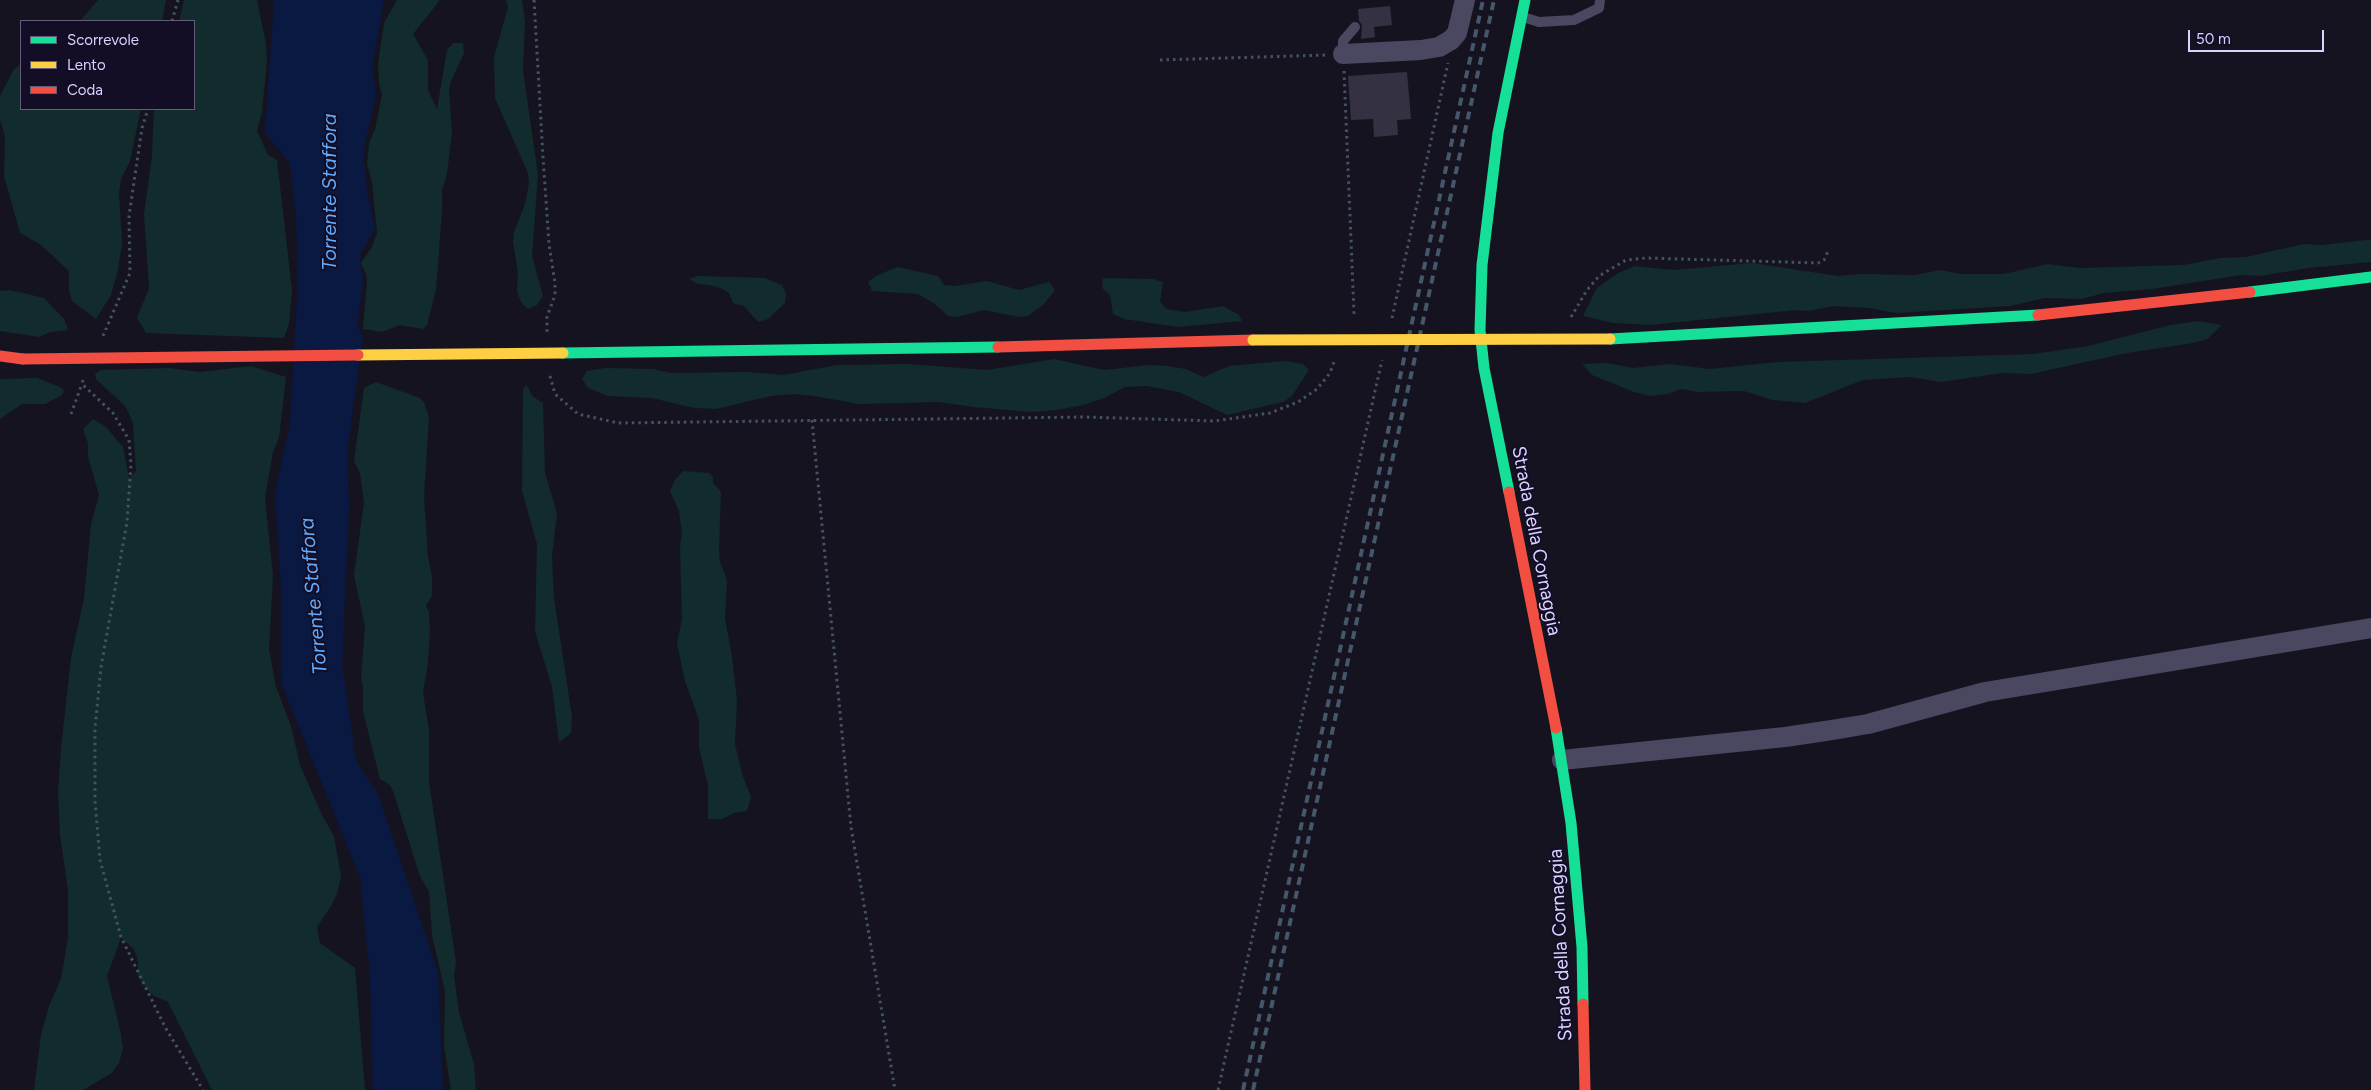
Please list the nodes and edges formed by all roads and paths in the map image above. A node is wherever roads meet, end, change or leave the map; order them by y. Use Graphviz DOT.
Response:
graph roads {
  1 [pos="178,0"];
  2 [pos="534,0"];
  3 [pos="1466,0"];
  4 [pos="1525,0"];
  5 [pos="1600,0"];
  6 [pos="1522,16"];
  7 [pos="172,20"];
  8 [pos="1355,27"];
  9 [pos="1451,40"];
  10 [pos="1343,54"];
  11 [pos="1160,60"];
  12 [pos="148,110"];
  13 [pos="1829,250"];
  14 [pos="2371,277"];
  15 [pos="1570,318"];
  16 [pos="1351,322"];
  17 [pos="1390,326"];
  18 [pos="547,336"];
  19 [pos="100,344"];
  20 [pos="1384,354"];
  21 [pos="0,356"];
  22 [pos="1337,356"];
  23 [pos="548,372"];
  24 [pos="85,376"];
  25 [pos="82,384"];
  26 [pos="71,414"];
  27 [pos="812,420"];
  28 [pos="2371,628"];
  29 [pos="1562,760"];
  30 [pos="203,1090"];
  31 [pos="895,1090"];
  32 [pos="1218,1090"];
  33 [pos="1585,1090"];
  1 -- 7 [label="path"];
  2 -- 18 [label="path"];
  3 -- 9 [label="street"];
  4 -- 6 [label="main road, Strada della Cornaggia"];
  5 -- 6 [label="lane"];
  6 -- 29 [label="main road, Strada della Cornaggia"];
  8 -- 10 [label="lane"];
  9 -- 10 [label="street"];
  9 -- 17 [label="path"];
  10 -- 11 [label="path"];
  10 -- 16 [label="path"];
  12 -- 19 [label="path"];
  13 -- 15 [label="path"];
  14 -- 21 [label="main road, bridge"];
  20 -- 32 [label="path"];
  22 -- 27 [label="path"];
  23 -- 27 [label="path"];
  24 -- 25 [label="path"];
  25 -- 26 [label="path"];
  25 -- 30 [label="path"];
  27 -- 31 [label="path"];
  28 -- 29 [label="street"];
  29 -- 33 [label="main road, Strada della Cornaggia"];
}
